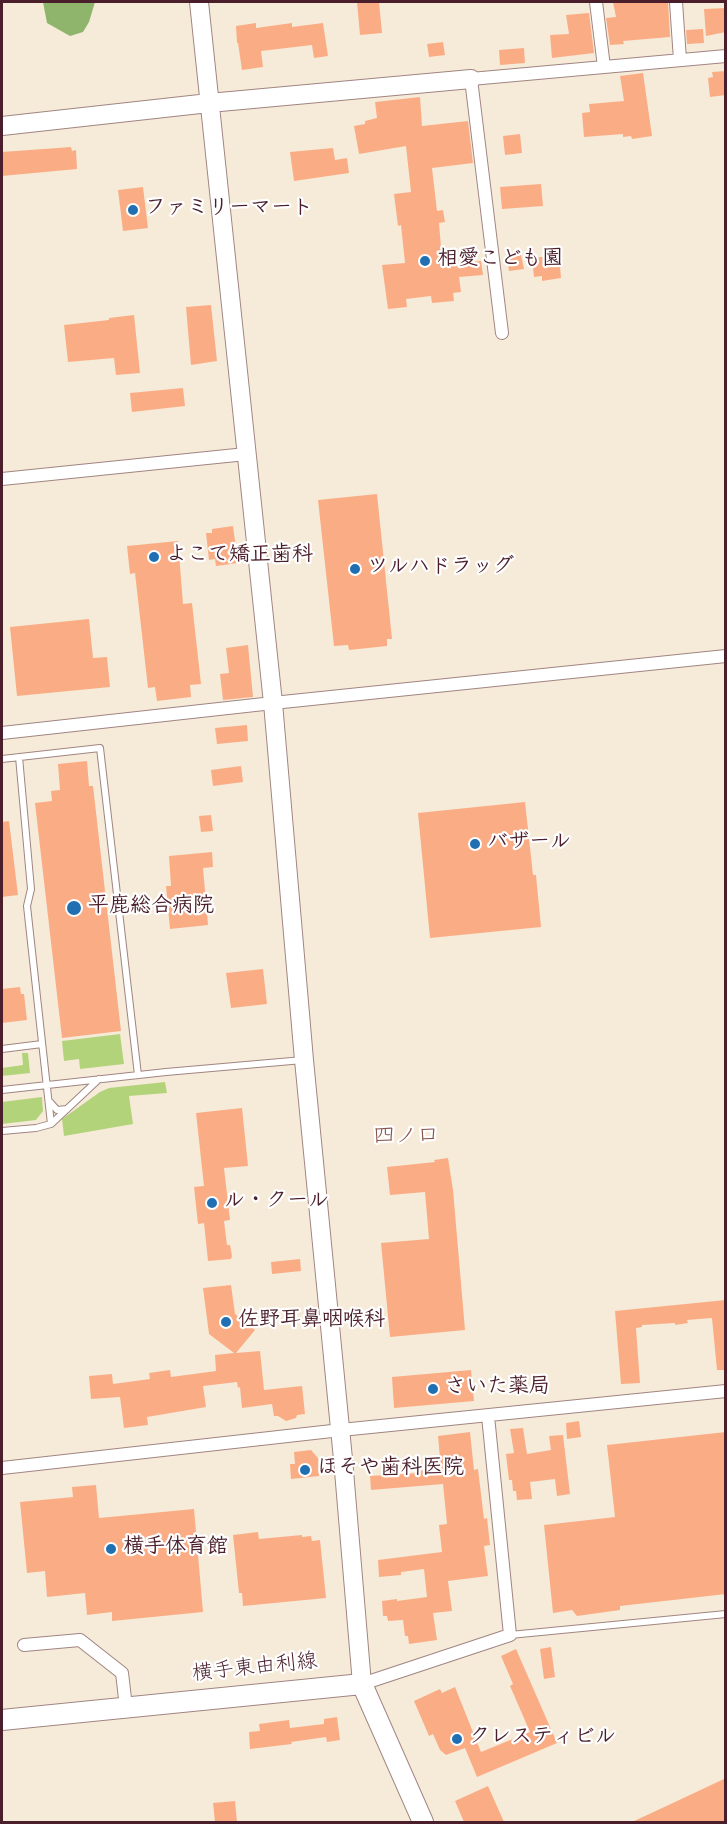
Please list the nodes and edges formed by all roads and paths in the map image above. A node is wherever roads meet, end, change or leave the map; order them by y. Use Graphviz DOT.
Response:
graph roads {
  1 [pos="199,2"];
  2 [pos="596,2"];
  3 [pos="676,2"];
  4 [pos="726,56"];
  5 [pos="680,60"];
  6 [pos="604,67"];
  7 [pos="471,79"];
  8 [pos="209,103"];
  9 [pos="2,126"];
  10 [pos="502,333"];
  11 [pos="246,454"];
  12 [pos="2,479"];
  13 [pos="726,656"];
  14 [pos="273,702"];
  15 [pos="2,733"];
  16 [pos="19,758"];
  17 [pos="2,759"];
  18 [pos="42,1044"];
  19 [pos="2,1049"];
  20 [pos="304,1060"];
  21 [pos="138,1075"];
  22 [pos="100,1079"];
  23 [pos="47,1085"];
  24 [pos="2,1090"];
  25 [pos="49,1101"];
  26 [pos="67,1109"];
  27 [pos="51,1124"];
  28 [pos="2,1131"];
  29 [pos="726,1391"];
  30 [pos="488,1416"];
  31 [pos="340,1430"];
  32 [pos="2,1468"];
  33 [pos="726,1614"];
  34 [pos="510,1635"];
  35 [pos="24,1645"];
  36 [pos="362,1684"];
  37 [pos="126,1707"];
  38 [pos="2,1719"];
  39 [pos="423,1822"];
  1 -- 8 [label="street"];
  2 -- 6 [label="street"];
  3 -- 5 [label="street"];
  4 -- 5 [label="street"];
  5 -- 6 [label="street"];
  6 -- 7 [label="street"];
  7 -- 8 [label="street"];
  7 -- 10 [label="street"];
  8 -- 9 [label="street"];
  8 -- 11 [label="street"];
  11 -- 12 [label="street"];
  11 -- 14 [label="street"];
  13 -- 14 [label="street"];
  14 -- 15 [label="street"];
  14 -- 20 [label="street"];
  16 -- 17 [label="lane"];
  16 -- 18 [label="lane"];
  16 -- 21 [label="lane"];
  18 -- 19 [label="lane"];
  18 -- 23 [label="lane"];
  20 -- 21 [label="lane"];
  20 -- 31 [label="street"];
  21 -- 22 [label="lane"];
  22 -- 23 [label="lane"];
  22 -- 26 [label="lane"];
  23 -- 24 [label="lane"];
  23 -- 25 [label="lane"];
  25 -- 26 [label="lane"];
  25 -- 27 [label="lane"];
  26 -- 27 [label="lane"];
  27 -- 28 [label="lane"];
  29 -- 30 [label="street"];
  30 -- 31 [label="street"];
  30 -- 34 [label="street"];
  31 -- 32 [label="street"];
  31 -- 36 [label="street"];
  33 -- 34 [label="lane"];
  34 -- 36 [label="street"];
  35 -- 37 [label="street"];
  36 -- 37 [label="main road, 横手東由利線"];
  36 -- 39 [label="main road"];
  37 -- 38 [label="main road, 横手東由利線"];
}
